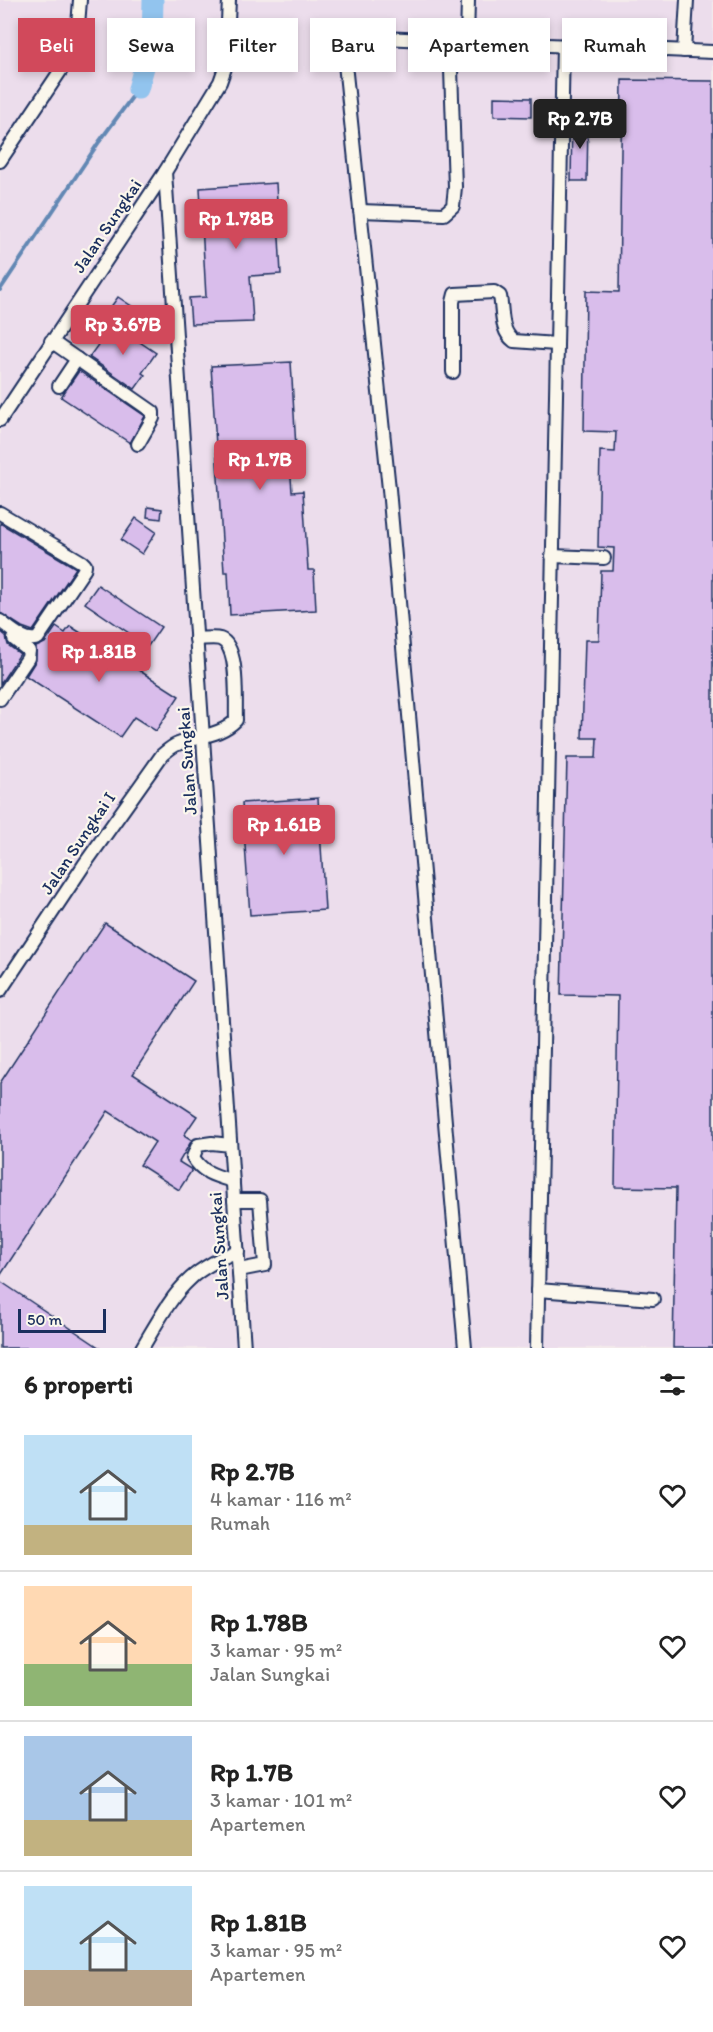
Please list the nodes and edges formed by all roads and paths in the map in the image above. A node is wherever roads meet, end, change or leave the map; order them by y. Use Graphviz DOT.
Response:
graph roads {
  1 [pos="80,0"];
  2 [pos="230,0"];
  3 [pos="468,0"];
  4 [pos="687,0"];
  5 [pos="468,18"];
  6 [pos="408,39"];
  7 [pos="667,50"];
  8 [pos="684,51"];
  9 [pos="713,52"];
  10 [pos="451,72"];
  11 [pos="562,72"];
  12 [pos="2,155"];
  13 [pos="165,172"];
  14 [pos="360,211"];
  15 [pos="51,341"];
  16 [pos="556,344"];
  17 [pos="77,359"];
  18 [pos="453,372"];
  19 [pos="59,386"];
  20 [pos="0,420"];
  21 [pos="138,444"];
  22 [pos="0,513"];
  23 [pos="552,556"];
  24 [pos="604,558"];
  25 [pos="0,621"];
  26 [pos="0,631"];
  27 [pos="196,639"];
  28 [pos="0,699"];
  29 [pos="203,736"];
  30 [pos="0,991"];
  31 [pos="230,1145"];
  32 [pos="233,1181"];
  33 [pos="234,1200"];
  34 [pos="238,1251"];
  35 [pos="239,1270"];
  36 [pos="538,1290"];
  37 [pos="653,1299"];
  38 [pos="142,1348"];
  39 [pos="244,1348"];
  40 [pos="465,1348"];
  41 [pos="537,1348"];
  1 -- 12 [label="street"];
  2 -- 13 [label="street, Jalan Sungkai"];
  3 -- 5 [label="street"];
  4 -- 8 [label="street"];
  6 -- 14 [label="street"];
  7 -- 8 [label="street"];
  8 -- 9 [label="street"];
  10 -- 14 [label="street"];
  11 -- 16 [label="street"];
  13 -- 15 [label="street, Jalan Sungkai"];
  13 -- 27 [label="street, Jalan Sungkai"];
  14 -- 40 [label="street"];
  15 -- 17 [label="street"];
  15 -- 20 [label="street, Jalan Sungkai"];
  16 -- 18 [label="street"];
  16 -- 23 [label="street"];
  17 -- 19 [label="street"];
  17 -- 21 [label="street"];
  22 -- 25 [label="street"];
  23 -- 24 [label="street"];
  23 -- 36 [label="street"];
  26 -- 28 [label="street"];
  27 -- 29 [label="street, Jalan Sungkai"];
  27 -- 29 [label="street, Jalan Sungkai I"];
  29 -- 30 [label="street, Jalan Sungkai I"];
  29 -- 31 [label="street, Jalan Sungkai"];
  31 -- 32 [label="street, Jalan Sungkai"];
  31 -- 32 [label="street"];
  32 -- 33 [label="street, Jalan Sungkai"];
  33 -- 34 [label="street, Jalan Sungkai"];
  33 -- 35 [label="street"];
  34 -- 35 [label="street, Jalan Sungkai"];
  34 -- 38 [label="street"];
  35 -- 39 [label="street, Jalan Sungkai"];
  36 -- 37 [label="street"];
  36 -- 41 [label="street"];
}
